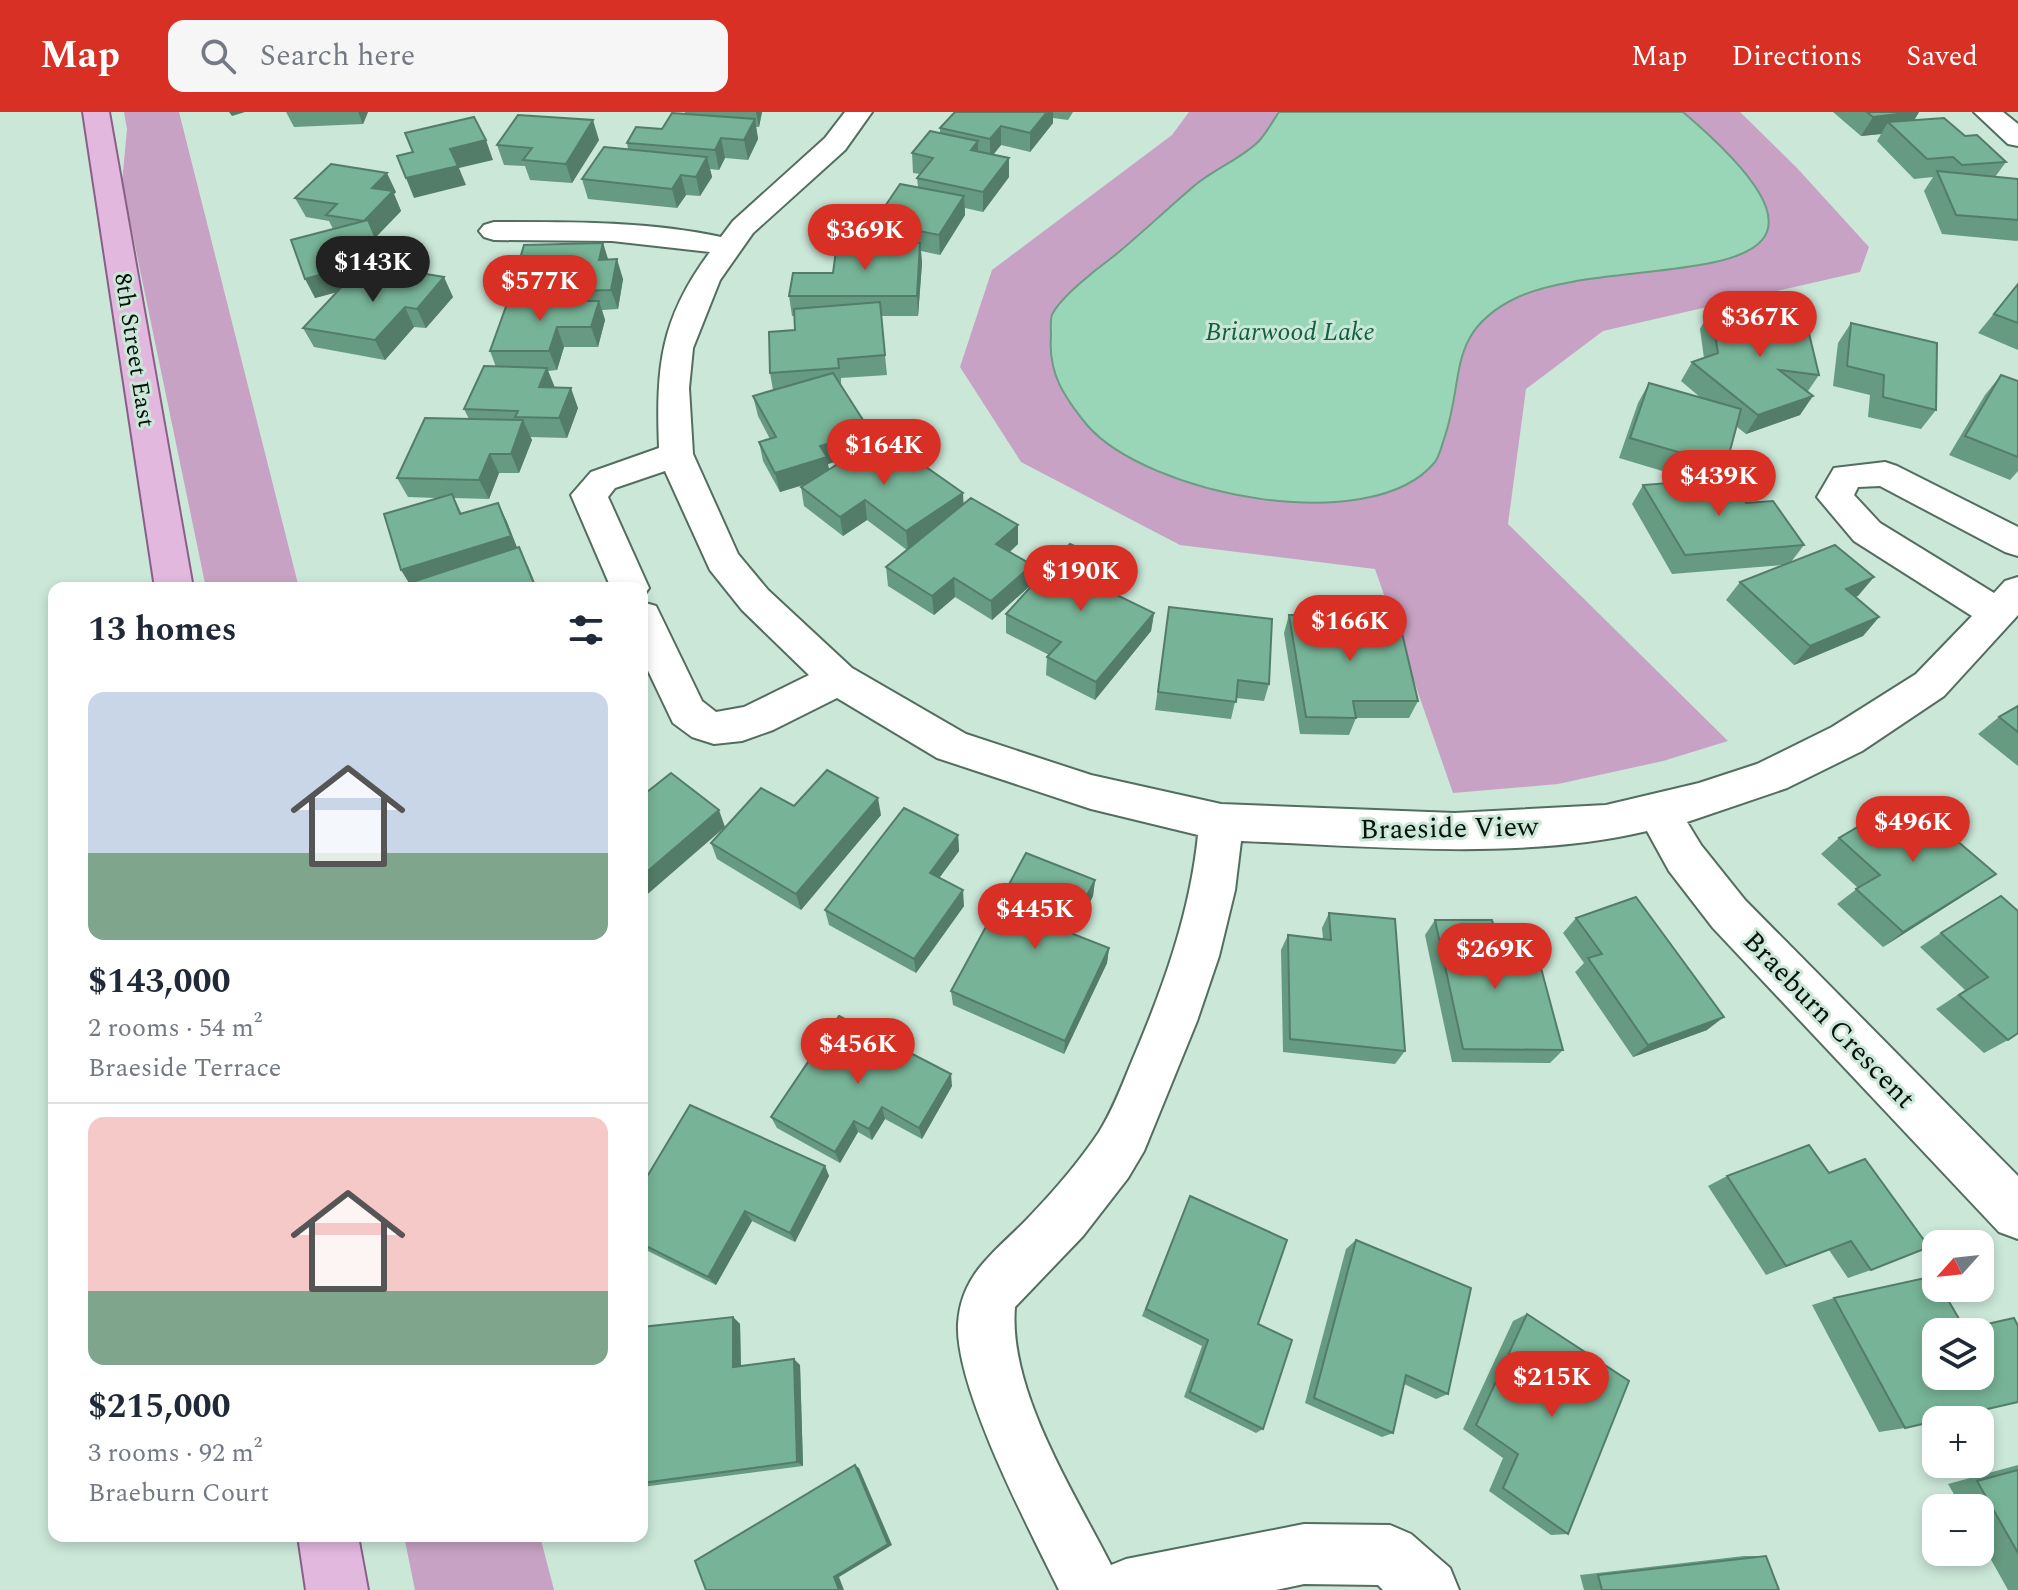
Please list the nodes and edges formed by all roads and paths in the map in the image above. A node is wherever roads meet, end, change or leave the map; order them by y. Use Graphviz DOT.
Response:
graph roads {
  1 [pos="96,112"];
  2 [pos="859,112"];
  3 [pos="1987,112"];
  4 [pos="2018,138"];
  5 [pos="494,231"];
  6 [pos="728,247"];
  7 [pos="676,454"];
  8 [pos="2018,543"];
  9 [pos="173,582"];
  10 [pos="627,582"];
  11 [pos="2013,597"];
  12 [pos="648,629"];
  13 [pos="838,679"];
  14 [pos="1659,812"];
  15 [pos="1221,822"];
  16 [pos="2018,1213"];
  17 [pos="329,1542"];
  18 [pos="337,1590"];
  19 [pos="1091,1590"];
  20 [pos="1126,1590"];
  21 [pos="1428,1590"];
  1 -- 9 [label="main road, 8th Street East"];
  2 -- 6 [label="street, Braeside View"];
  3 -- 4 [label="street"];
  5 -- 6 [label="street"];
  6 -- 7 [label="street, Braeside View"];
  7 -- 10 [label="street"];
  7 -- 13 [label="street, Braeside View"];
  8 -- 11 [label="street"];
  11 -- 14 [label="street, Braeside View"];
  12 -- 13 [label="street"];
  13 -- 15 [label="street, Braeside View"];
  14 -- 15 [label="street, Braeside View"];
  14 -- 16 [label="street, Braeburn Crescent"];
  15 -- 19 [label="street"];
  17 -- 18 [label="main road"];
  20 -- 21 [label="street"];
}
